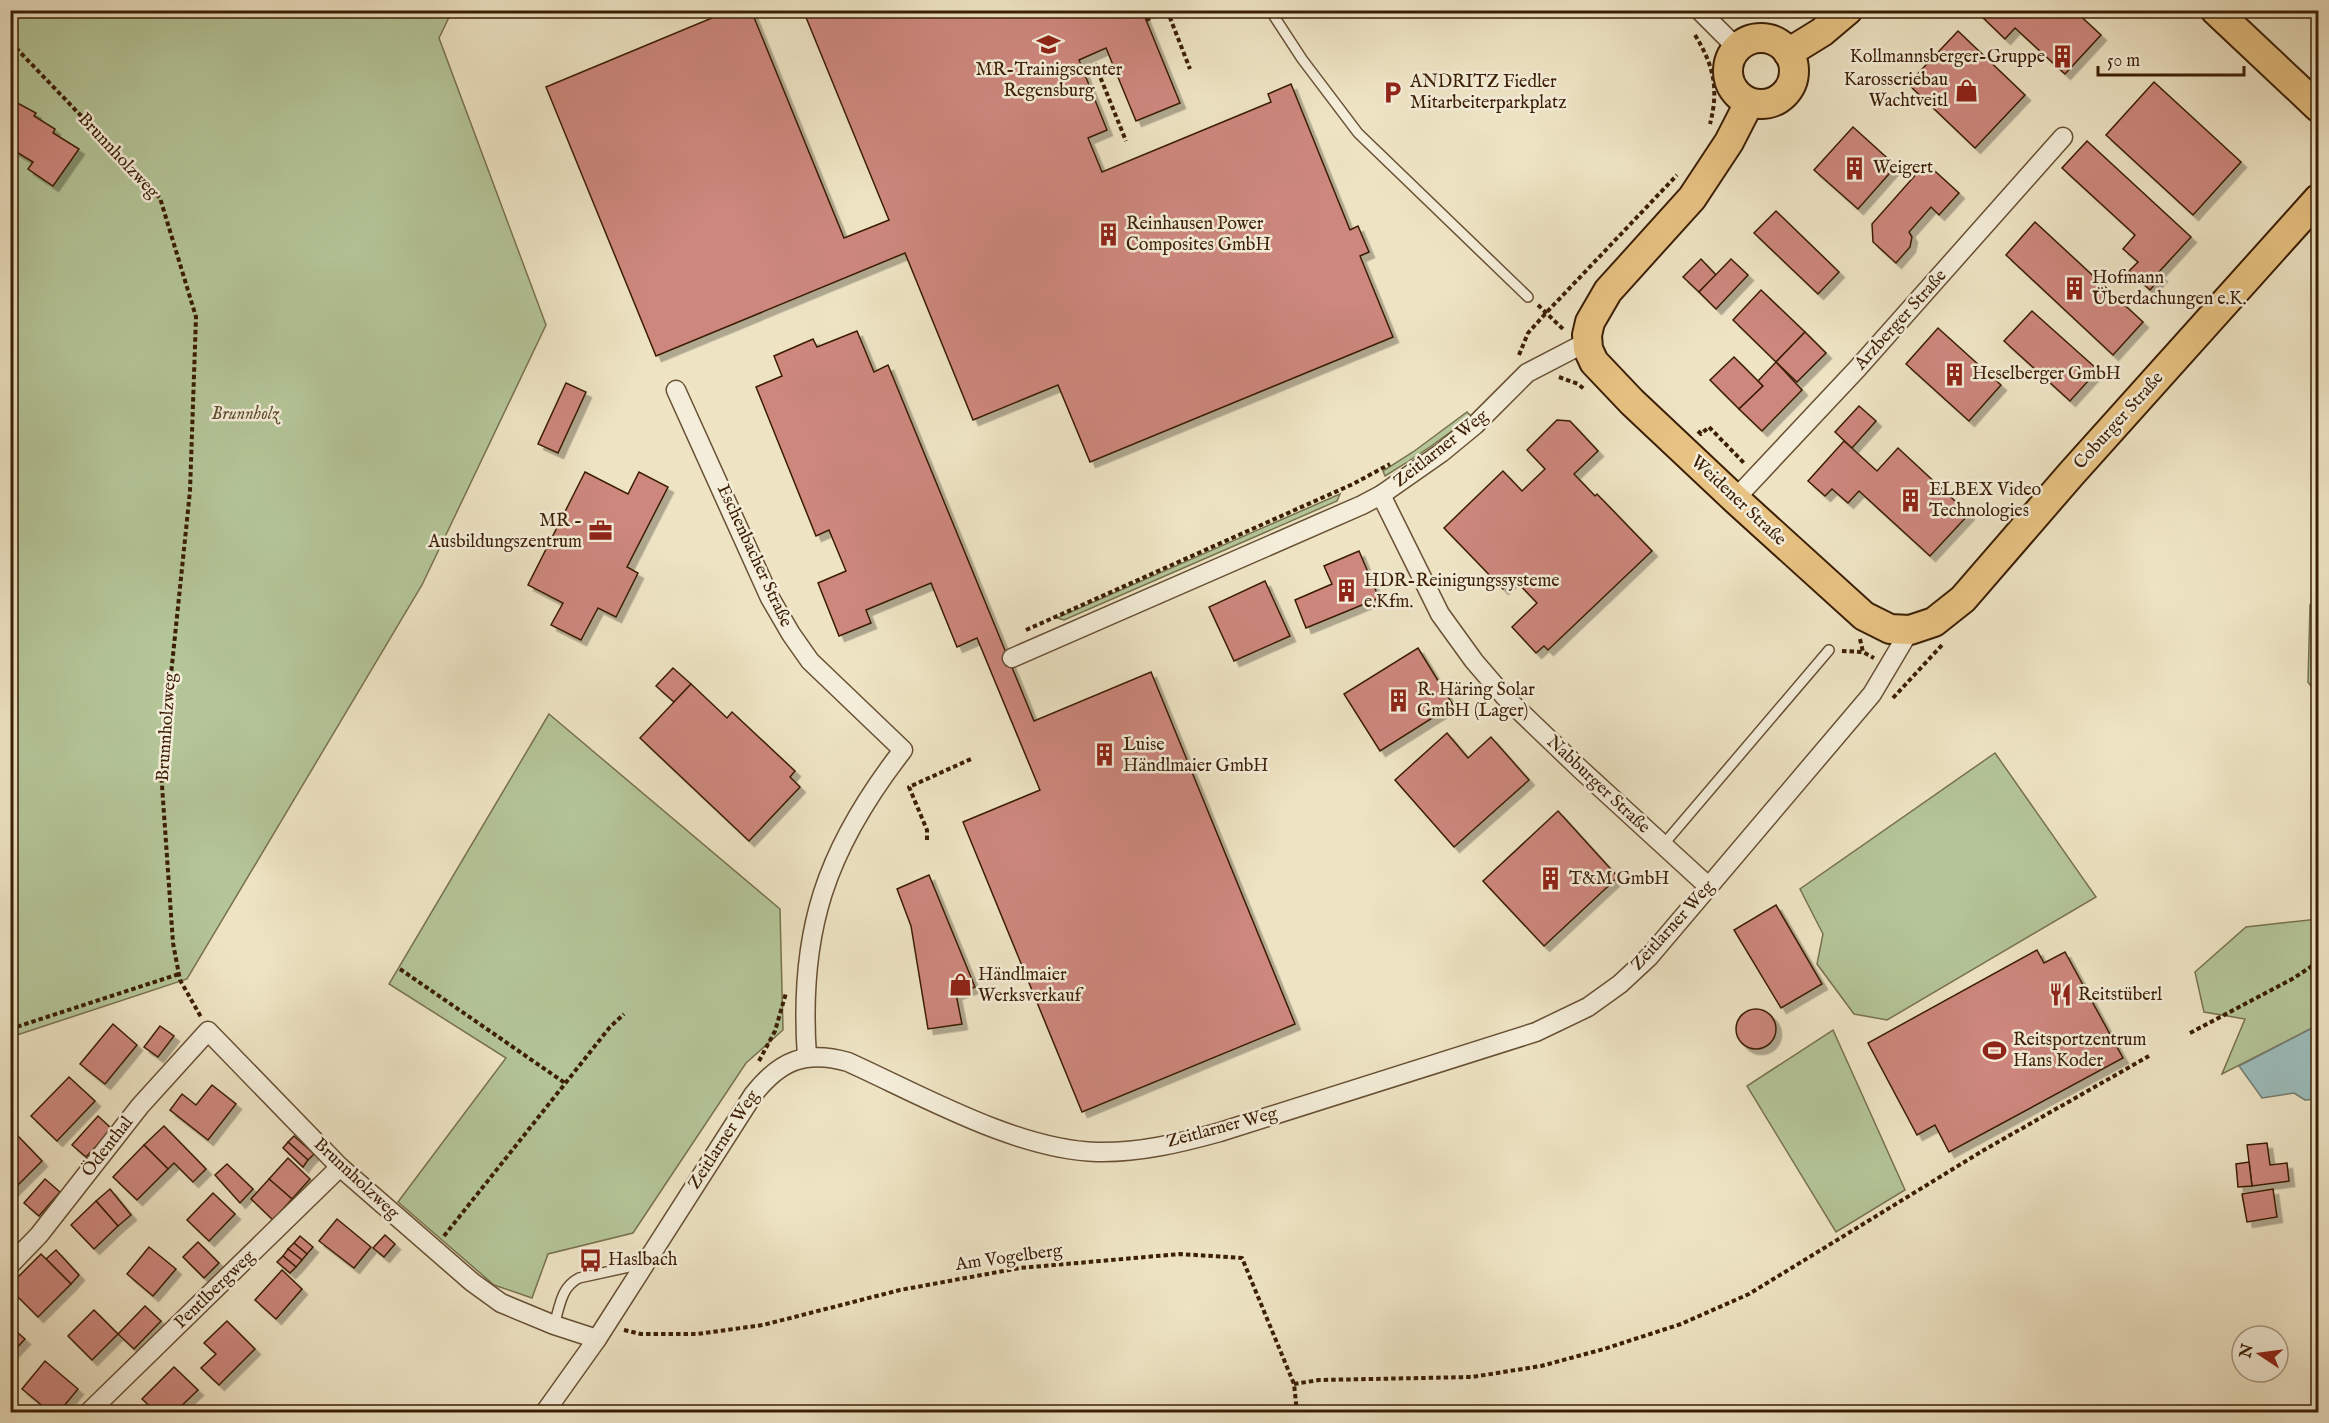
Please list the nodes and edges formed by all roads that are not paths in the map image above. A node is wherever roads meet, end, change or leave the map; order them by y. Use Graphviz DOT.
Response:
graph roads {
  1 [pos="1270,10"];
  2 [pos="1848,10"];
  3 [pos="2215,10"];
  4 [pos="1703,14"];
  5 [pos="1737,48"];
  6 [pos="1788,53"];
  7 [pos="1749,103"];
  8 [pos="2319,107"];
  9 [pos="2063,137"];
  10 [pos="2319,199"];
  11 [pos="1528,297"];
  12 [pos="1584,345"];
  13 [pos="676,390"];
  14 [pos="1381,495"];
  15 [pos="1735,499"];
  16 [pos="1910,630"];
  17 [pos="1829,650"];
  18 [pos="1012,658"];
  19 [pos="1663,844"];
  20 [pos="1709,887"];
  21 [pos="208,1031"];
  22 [pos="807,1057"];
  23 [pos="340,1167"];
  24 [pos="645,1263"];
  25 [pos="10,1265"];
  26 [pos="555,1324"];
  27 [pos="597,1339"];
  28 [pos="89,1413"];
  29 [pos="545,1413"];
  1 -- 11 [label="lane"];
  2 -- 6 [label="main road"];
  3 -- 8 [label="main road"];
  4 -- 5 [label="street"];
  5 -- 6 [label="main road"];
  5 -- 7 [label="main road"];
  6 -- 7 [label="main road"];
  7 -- 12 [label="main road"];
  9 -- 15 [label="street, Arzberger Straße"];
  10 -- 16 [label="main road, Coburger Straße"];
  12 -- 14 [label="street, Zeitlarner Weg"];
  12 -- 15 [label="main road, Weidener Straße"];
  13 -- 22 [label="street, Eschenbacher Straße"];
  14 -- 18 [label="street, Zeitlarner Weg"];
  14 -- 19 [label="street, Nabburger Straße"];
  15 -- 16 [label="main road, Weidener Straße"];
  16 -- 20 [label="street, Zeitlarner Weg"];
  17 -- 19 [label="lane"];
  19 -- 20 [label="street, Nabburger Straße"];
  20 -- 22 [label="street, Zeitlarner Weg"];
  21 -- 23 [label="street, Brunnholzweg"];
  21 -- 25 [label="street, Ödenthal"];
  22 -- 24 [label="street, Zeitlarner Weg"];
  23 -- 26 [label="street, Brunnholzweg"];
  23 -- 28 [label="street, Pentlbergweg"];
  24 -- 26 [label="lane"];
  24 -- 27 [label="street, Zeitlarner Weg"];
  26 -- 27 [label="street, Brunnholzweg"];
  27 -- 29 [label="street, Zeitlarner Weg"];
}
